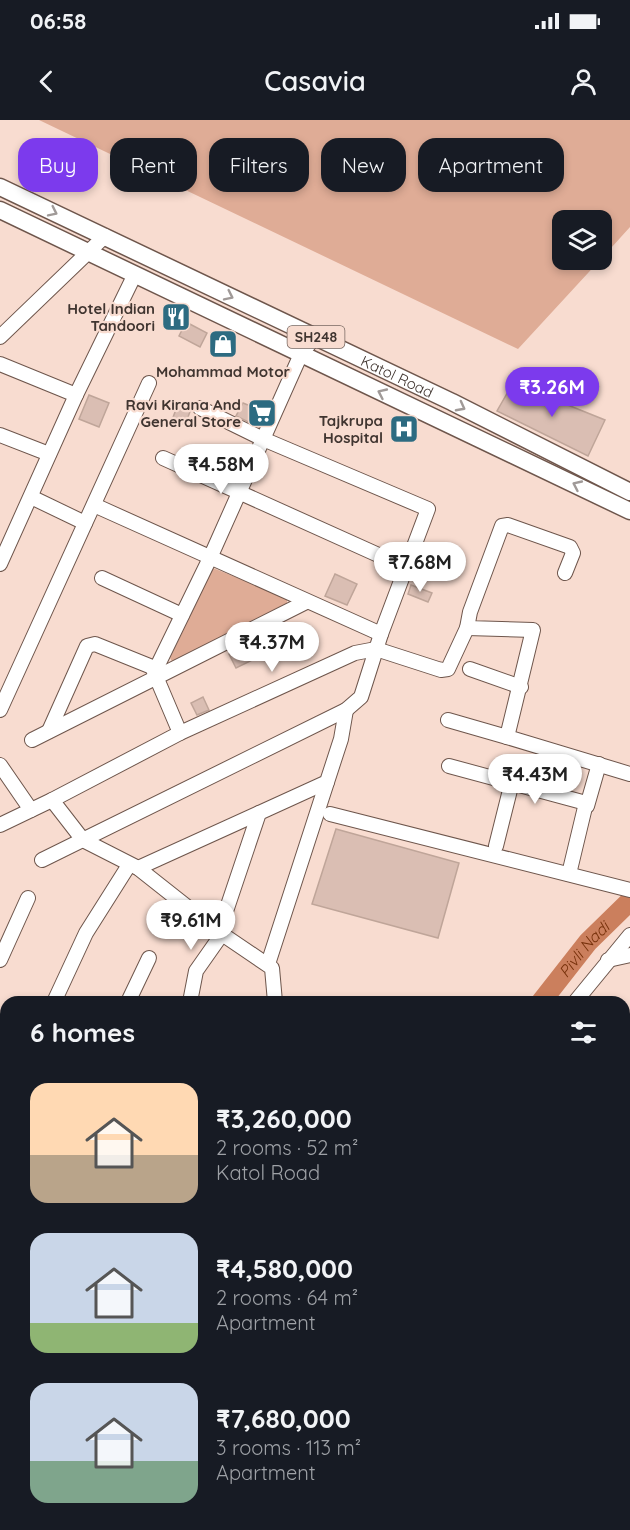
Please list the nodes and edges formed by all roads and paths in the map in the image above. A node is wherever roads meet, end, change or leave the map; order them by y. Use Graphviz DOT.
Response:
graph roads {
  1 [pos="0,187"];
  2 [pos="0,210"];
  3 [pos="105,236"];
  4 [pos="91,252"];
  5 [pos="135,274"];
  6 [pos="1,334"];
  7 [pos="315,337"];
  8 [pos="301,354"];
  9 [pos="0,363"];
  10 [pos="149,383"];
  11 [pos="76,395"];
  12 [pos="200,408"];
  13 [pos="0,435"];
  14 [pos="263,439"];
  15 [pos="49,454"];
  16 [pos="163,458"];
  17 [pos="630,492"];
  18 [pos="239,493"];
  19 [pos="31,496"];
  20 [pos="94,505"];
  21 [pos="630,511"];
  22 [pos="85,523"];
  23 [pos="210,558"];
  24 [pos="0,564"];
  25 [pos="405,567"];
  26 [pos="566,573"];
  27 [pos="102,578"];
  28 [pos="306,603"];
  29 [pos="182,615"];
  30 [pos="467,628"];
  31 [pos="381,634"];
  32 [pos="376,649"];
  33 [pos="470,669"];
  34 [pos="156,673"];
  35 [pos="521,687"];
  36 [pos="0,710"];
  37 [pos="346,710"];
  38 [pos="448,720"];
  39 [pos="49,731"];
  40 [pos="180,732"];
  41 [pos="507,737"];
  42 [pos="32,740"];
  43 [pos="599,764"];
  44 [pos="0,765"];
  45 [pos="449,766"];
  46 [pos="629,770"];
  47 [pos="327,782"];
  48 [pos="512,782"];
  49 [pos="52,800"];
  50 [pos="587,806"];
  51 [pos="31,810"];
  52 [pos="259,813"];
  53 [pos="330,814"];
  54 [pos="0,825"];
  55 [pos="82,840"];
  56 [pos="496,846"];
  57 [pos="42,860"];
  58 [pos="134,866"];
  59 [pos="569,874"];
  60 [pos="628,890"];
  61 [pos="28,898"];
  62 [pos="221,933"];
  63 [pos="630,935"];
  64 [pos="630,955"];
  65 [pos="150,958"];
  66 [pos="0,960"];
  67 [pos="608,960"];
  68 [pos="268,964"];
  69 [pos="192,993"];
  70 [pos="57,996"];
  71 [pos="131,996"];
  72 [pos="275,996"];
  73 [pos="580,996"];
  1 -- 3 [label="main road, Katol Road / SH248, one-way"];
  2 -- 4 [label="main road, Katol Road / SH248"];
  3 -- 4 [label="street"];
  3 -- 7 [label="main road, Katol Road / SH248, one-way"];
  4 -- 5 [label="main road, Katol Road / SH248"];
  4 -- 6 [label="street"];
  5 -- 8 [label="main road, Katol Road / SH248"];
  5 -- 11 [label="street"];
  7 -- 8 [label="street"];
  7 -- 17 [label="main road, Katol Road / SH248, one-way"];
  8 -- 14 [label="street"];
  21 -- 8 [label="main road, Katol Road / SH248, one-way"];
  9 -- 11 [label="street"];
  10 -- 20 [label="street"];
  11 -- 15 [label="street"];
  12 -- 14 [label="street"];
  13 -- 15 [label="street"];
  14 -- 18 [label="street"];
  14 -- 25 [label="street"];
  15 -- 19 [label="street"];
  16 -- 18 [label="street"];
  18 -- 23 [label="street"];
  18 -- 25 [label="street"];
  19 -- 22 [label="street"];
  19 -- 24 [label="street"];
  20 -- 22 [label="street"];
  20 -- 23 [label="street"];
  22 -- 36 [label="street"];
  23 -- 28 [label="street"];
  23 -- 29 [label="street"];
  25 -- 31 [label="street"];
  26 -- 30 [label="street"];
  27 -- 29 [label="street"];
  28 -- 31 [label="street"];
  28 -- 34 [label="street"];
  29 -- 34 [label="street"];
  30 -- 32 [label="street"];
  30 -- 35 [label="street"];
  31 -- 32 [label="street"];
  32 -- 37 [label="street"];
  32 -- 40 [label="street"];
  33 -- 35 [label="street"];
  34 -- 39 [label="street"];
  34 -- 39 [label="street"];
  34 -- 40 [label="street"];
  35 -- 41 [label="street"];
  37 -- 47 [label="street"];
  37 -- 55 [label="street"];
  38 -- 41 [label="street"];
  39 -- 42 [label="street"];
  40 -- 49 [label="street"];
  41 -- 43 [label="street"];
  43 -- 46 [label="street"];
  43 -- 50 [label="street"];
  44 -- 51 [label="street"];
  45 -- 48 [label="street"];
  47 -- 52 [label="street"];
  47 -- 68 [label="street"];
  48 -- 50 [label="street"];
  48 -- 56 [label="street"];
  49 -- 51 [label="street"];
  49 -- 55 [label="street"];
  50 -- 59 [label="street"];
  51 -- 54 [label="street"];
  52 -- 58 [label="street"];
  52 -- 62 [label="street"];
  53 -- 59 [label="street"];
  55 -- 57 [label="street"];
  55 -- 58 [label="street"];
  58 -- 62 [label="street"];
  58 -- 70 [label="street"];
  59 -- 60 [label="street"];
  61 -- 66 [label="street"];
  62 -- 68 [label="street"];
  62 -- 69 [label="street"];
  63 -- 67 [label="street"];
  64 -- 67 [label="street"];
  65 -- 71 [label="street"];
  67 -- 73 [label="street"];
  68 -- 72 [label="street"];
}
